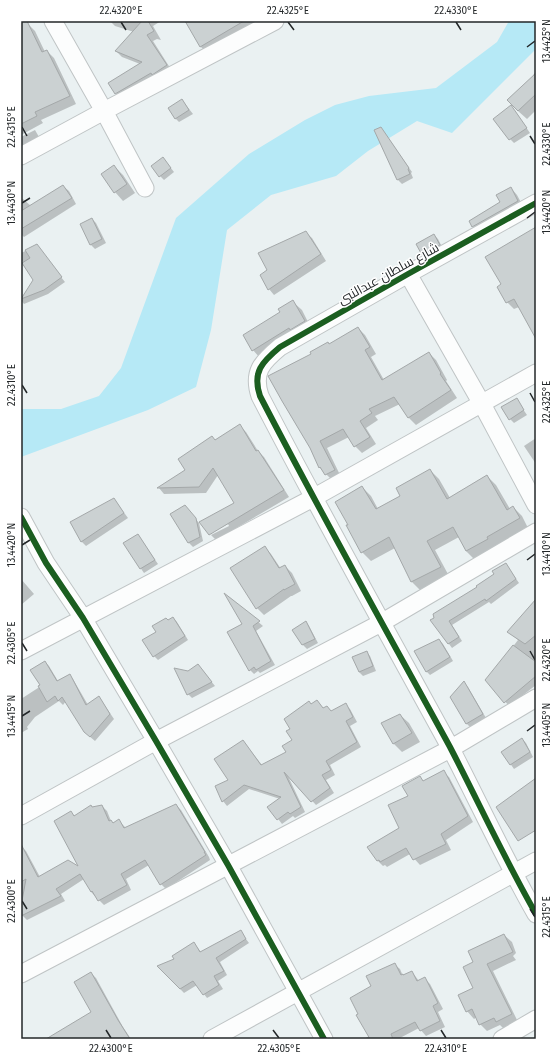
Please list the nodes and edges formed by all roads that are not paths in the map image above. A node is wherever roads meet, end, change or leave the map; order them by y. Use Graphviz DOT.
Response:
graph roads {
  1 [pos="53,21"];
  2 [pos="275,21"];
  3 [pos="104,111"];
  4 [pos="21,156"];
  5 [pos="145,188"];
  6 [pos="536,203"];
  7 [pos="408,274"];
  8 [pos="536,373"];
  9 [pos="482,404"];
  10 [pos="313,498"];
  11 [pos="536,505"];
  12 [pos="21,517"];
  13 [pos="536,532"];
  14 [pos="83,618"];
  15 [pos="381,624"];
  16 [pos="21,651"];
  17 [pos="536,698"];
  18 [pos="156,741"];
  19 [pos="450,749"];
  20 [pos="21,816"];
  21 [pos="536,861"];
  22 [pos="228,865"];
  23 [pos="513,874"];
  24 [pos="536,914"];
  25 [pos="21,974"];
  26 [pos="298,991"];
  27 [pos="536,1019"];
  28 [pos="212,1039"];
  29 [pos="324,1039"];
  30 [pos="502,1039"];
  1 -- 3 [label="street"];
  2 -- 3 [label="street"];
  3 -- 4 [label="street"];
  3 -- 5 [label="street"];
  6 -- 7 [label="street, شارع سلطان عبدالنبى"];
  7 -- 9 [label="street"];
  7 -- 10 [label="street, شارع سلطان عبدالنبى"];
  8 -- 9 [label="street"];
  9 -- 10 [label="street"];
  9 -- 11 [label="street"];
  10 -- 14 [label="street"];
  10 -- 15 [label="street"];
  12 -- 14 [label="street"];
  13 -- 15 [label="street"];
  14 -- 16 [label="street"];
  14 -- 18 [label="street"];
  15 -- 18 [label="street"];
  15 -- 19 [label="street"];
  17 -- 19 [label="street"];
  18 -- 20 [label="street"];
  18 -- 22 [label="street"];
  19 -- 22 [label="street"];
  19 -- 23 [label="street"];
  21 -- 23 [label="street"];
  22 -- 25 [label="street"];
  22 -- 26 [label="street"];
  23 -- 24 [label="street"];
  23 -- 26 [label="street"];
  26 -- 28 [label="street"];
  26 -- 29 [label="street"];
  27 -- 30 [label="street"];
}
